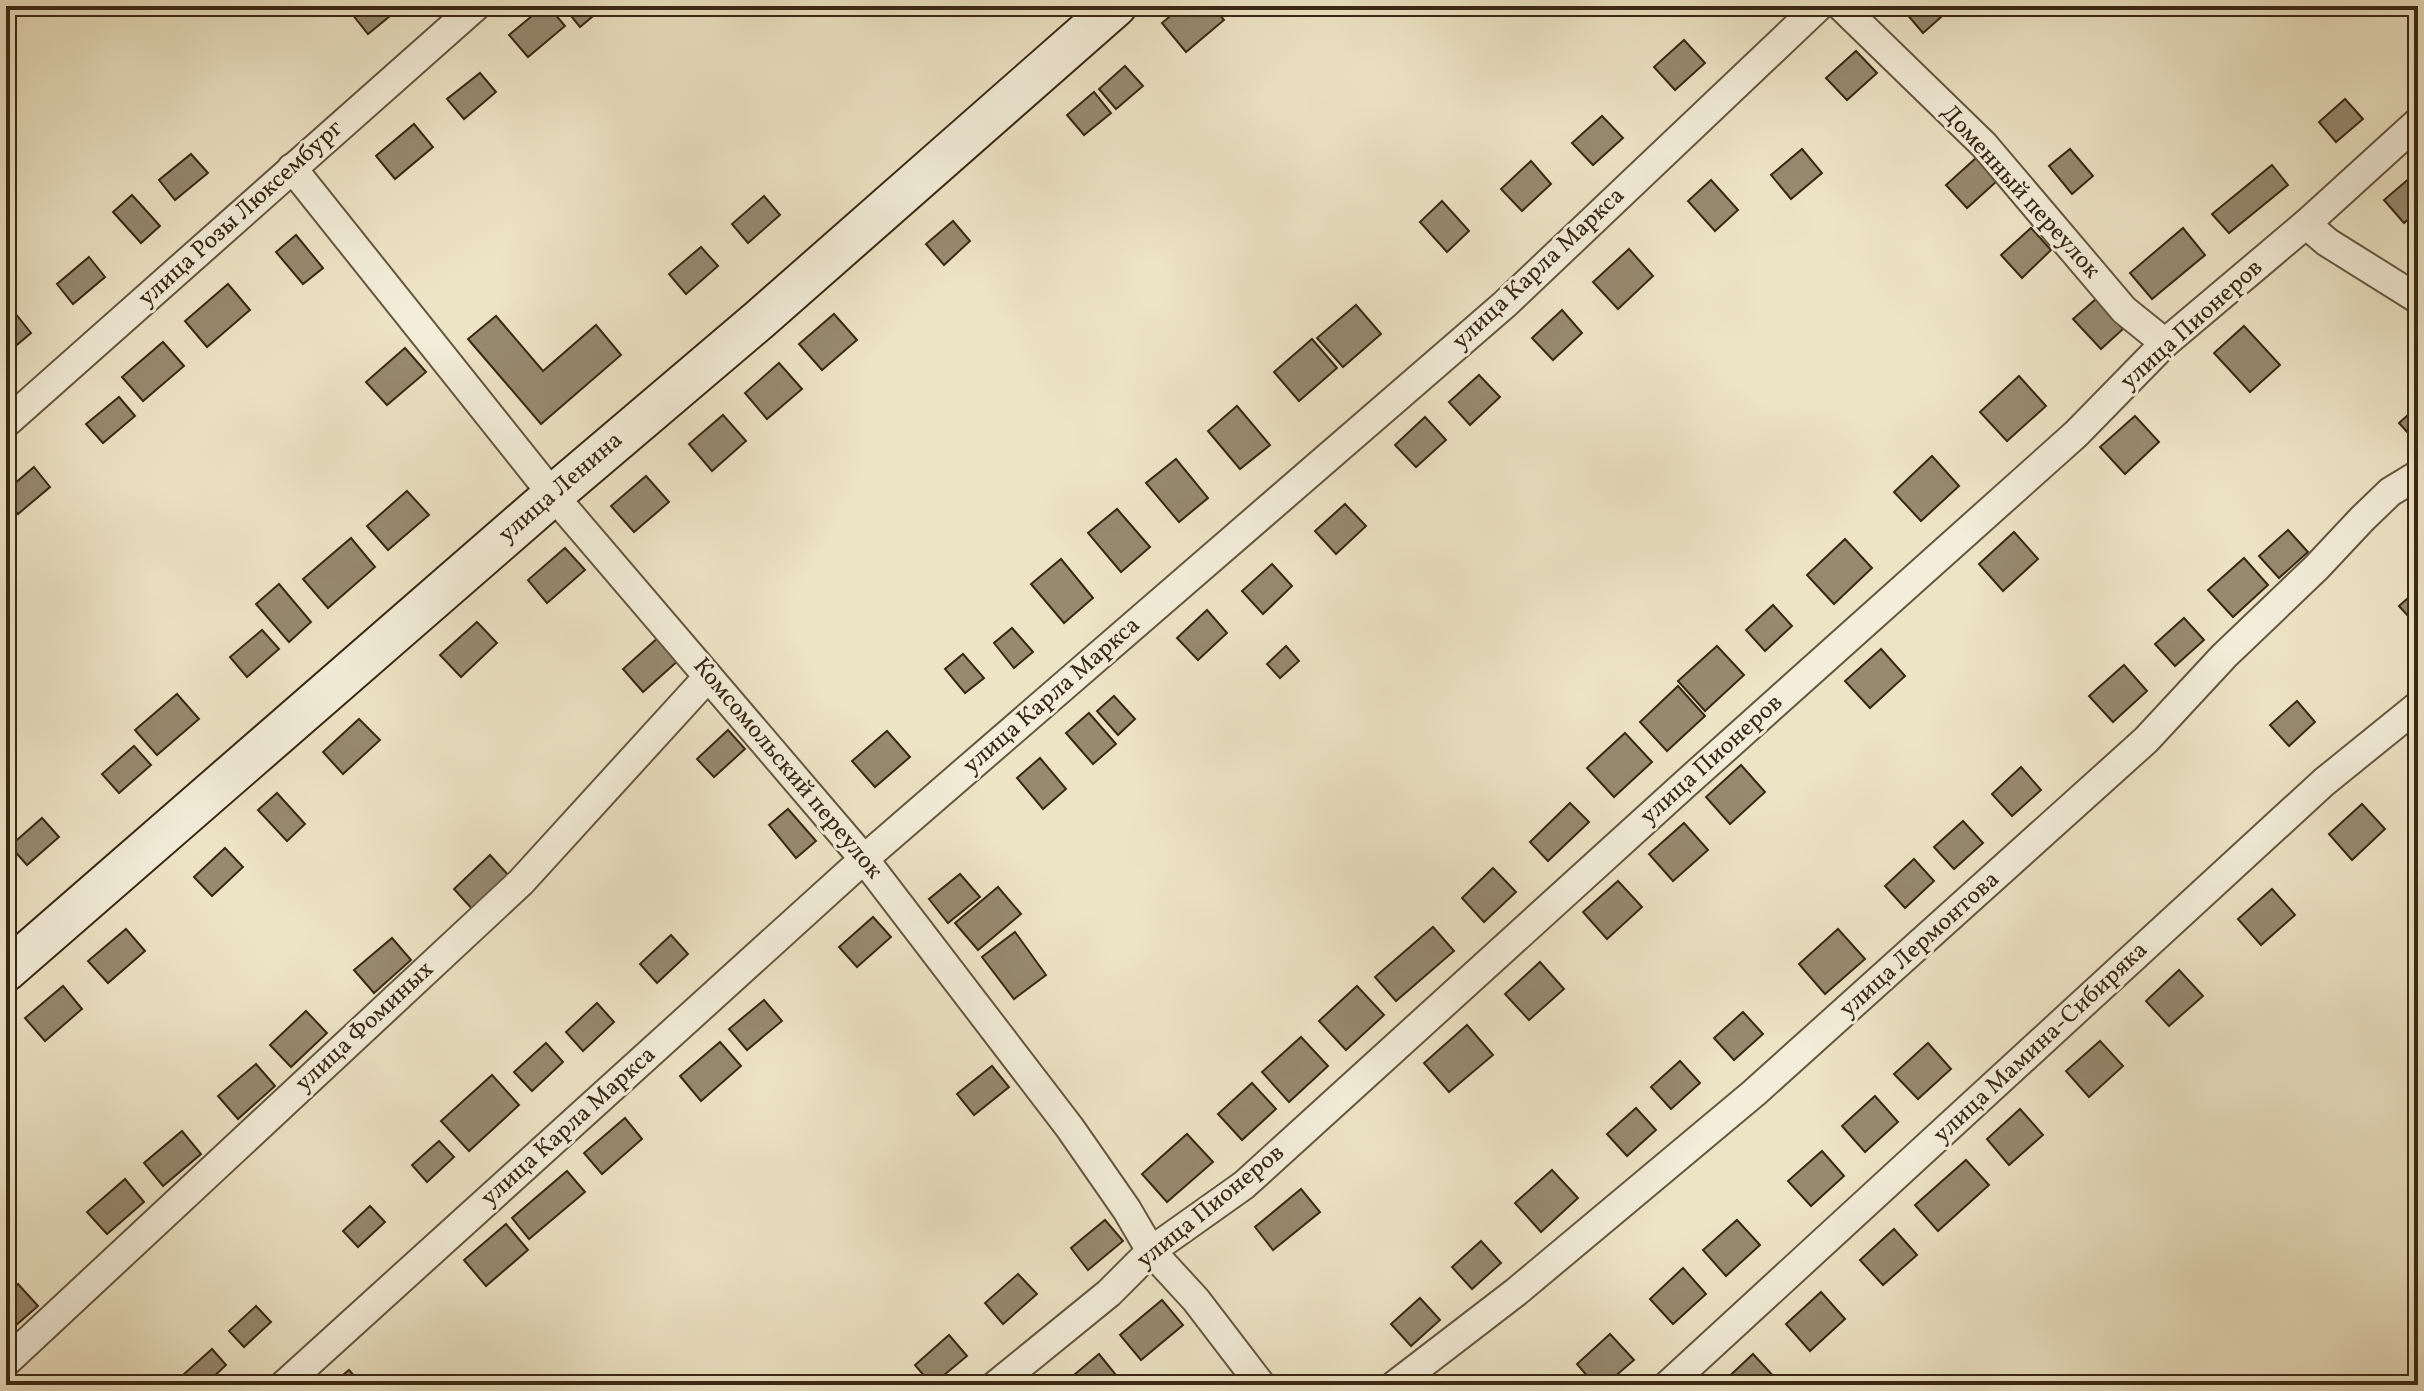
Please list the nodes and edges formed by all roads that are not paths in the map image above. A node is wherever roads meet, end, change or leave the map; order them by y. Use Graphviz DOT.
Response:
graph roads {
  1 [pos="476,6"];
  2 [pos="1116,6"];
  3 [pos="1819,6"];
  4 [pos="1841,6"];
  5 [pos="2418,122"];
  6 [pos="292,168"];
  7 [pos="2306,224"];
  8 [pos="2418,299"];
  9 [pos="2165,343"];
  10 [pos="6,423"];
  11 [pos="2418,475"];
  12 [pos="553,495"];
  13 [pos="708,677"];
  14 [pos="2418,706"];
  15 [pos="864,859"];
  16 [pos="6,971"];
  17 [pos="1151,1251"];
  18 [pos="6,1362"];
  19 [pos="284,1385"];
  20 [pos="996,1385"];
  21 [pos="1261,1385"];
  22 [pos="1395,1385"];
  23 [pos="1668,1385"];
  1 -- 6 [label="street, улица Розы Люксембург"];
  2 -- 12 [label="main road, улица Ленина"];
  3 -- 15 [label="street, улица Карла Маркса"];
  4 -- 9 [label="street, Доменный переулок"];
  5 -- 7 [label="street, улица Пионеров"];
  6 -- 10 [label="street, улица Розы Люксембург"];
  6 -- 12 [label="street, Комсомольский переулок"];
  7 -- 8 [label="street"];
  7 -- 9 [label="street, улица Пионеров"];
  9 -- 17 [label="street, улица Пионеров"];
  11 -- 22 [label="street, улица Лермонтова"];
  12 -- 13 [label="street, Комсомольский переулок"];
  12 -- 16 [label="main road, улица Ленина"];
  13 -- 15 [label="street, Комсомольский переулок"];
  13 -- 18 [label="street, улица Фоминых"];
  14 -- 23 [label="street, улица Мамина-Сибиряка"];
  15 -- 17 [label="street, Комсомольский переулок"];
  15 -- 19 [label="street, улица Карла Маркса"];
  17 -- 20 [label="street, улица Пионеров"];
  17 -- 21 [label="street, Комсомольский переулок"];
}
